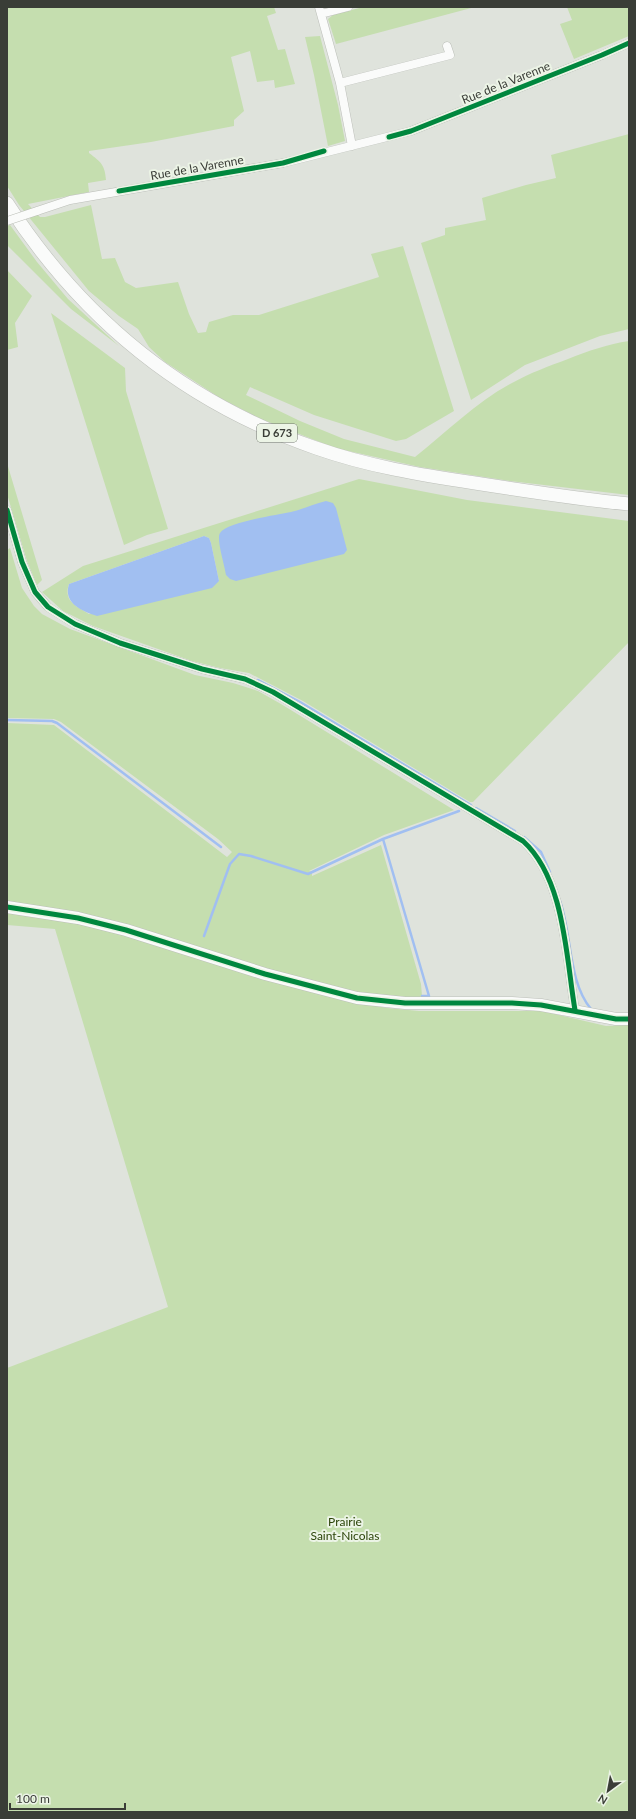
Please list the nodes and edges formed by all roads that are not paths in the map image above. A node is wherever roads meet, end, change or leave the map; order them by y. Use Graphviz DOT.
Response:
graph roads {
  1 [pos="348,7"];
  2 [pos="320,11"];
  3 [pos="629,43"];
  4 [pos="447,46"];
  5 [pos="340,83"];
  6 [pos="352,146"];
  7 [pos="7,203"];
  8 [pos="7,221"];
  9 [pos="629,504"];
  10 [pos="7,510"];
  11 [pos="7,907"];
  12 [pos="575,1010"];
  13 [pos="629,1019"];
  1 -- 2 [label="street"];
  2 -- 5 [label="street"];
  3 -- 6 [label="street, Rue de la Varenne"];
  4 -- 5 [label="street"];
  5 -- 6 [label="street"];
  6 -- 8 [label="street, Rue de la Varenne, bridge"];
  7 -- 9 [label="main road, D 673"];
  10 -- 12 [label="street"];
  11 -- 12 [label="street"];
  12 -- 13 [label="street"];
}
